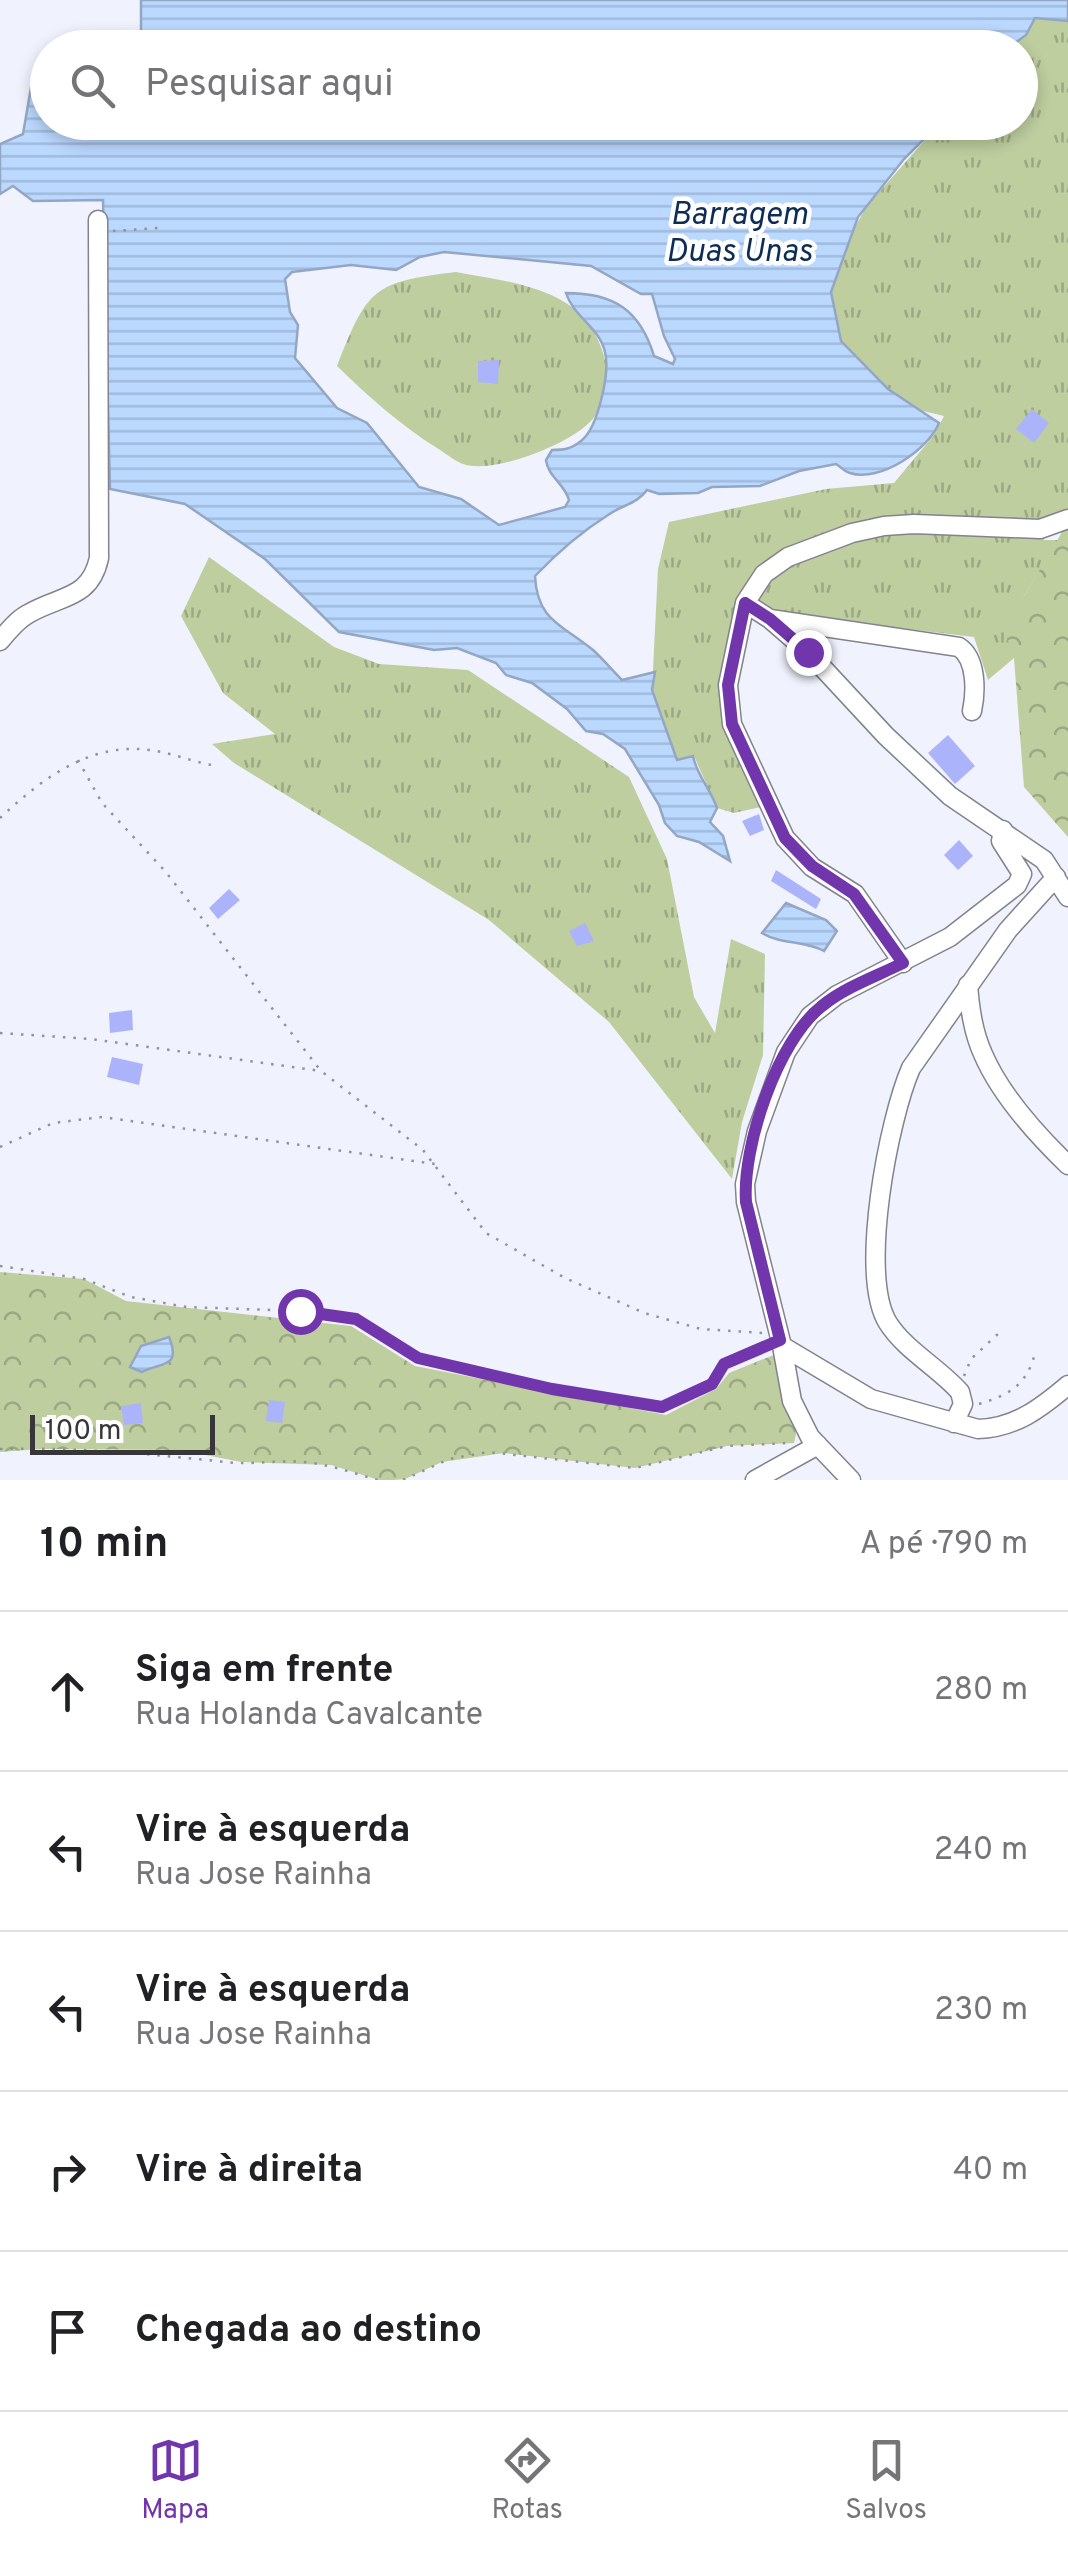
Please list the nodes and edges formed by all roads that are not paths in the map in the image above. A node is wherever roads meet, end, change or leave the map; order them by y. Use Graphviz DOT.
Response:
graph roads {
  1 [pos="98,226"];
  2 [pos="1068,519"];
  3 [pos="745,603"];
  4 [pos="770,619"];
  5 [pos="0,641"];
  6 [pos="972,711"];
  7 [pos="1003,830"];
  8 [pos="1056,877"];
  9 [pos="1068,896"];
  10 [pos="903,963"];
  11 [pos="968,986"];
  12 [pos="1068,1165"];
  13 [pos="780,1340"];
  14 [pos="1068,1385"];
  15 [pos="954,1423"];
  16 [pos="814,1441"];
  17 [pos="754,1480"];
  18 [pos="851,1480"];
  1 -- 5 [label="street"];
  2 -- 3 [label="street"];
  3 -- 4 [label="street"];
  3 -- 10 [label="street"];
  4 -- 6 [label="street"];
  4 -- 7 [label="street"];
  7 -- 8 [label="street"];
  7 -- 10 [label="street"];
  8 -- 9 [label="street"];
  8 -- 11 [label="street"];
  10 -- 13 [label="street"];
  11 -- 12 [label="street"];
  11 -- 15 [label="street"];
  13 -- 15 [label="street"];
  13 -- 16 [label="street"];
  14 -- 15 [label="street"];
  16 -- 17 [label="street"];
  16 -- 18 [label="street"];
}
